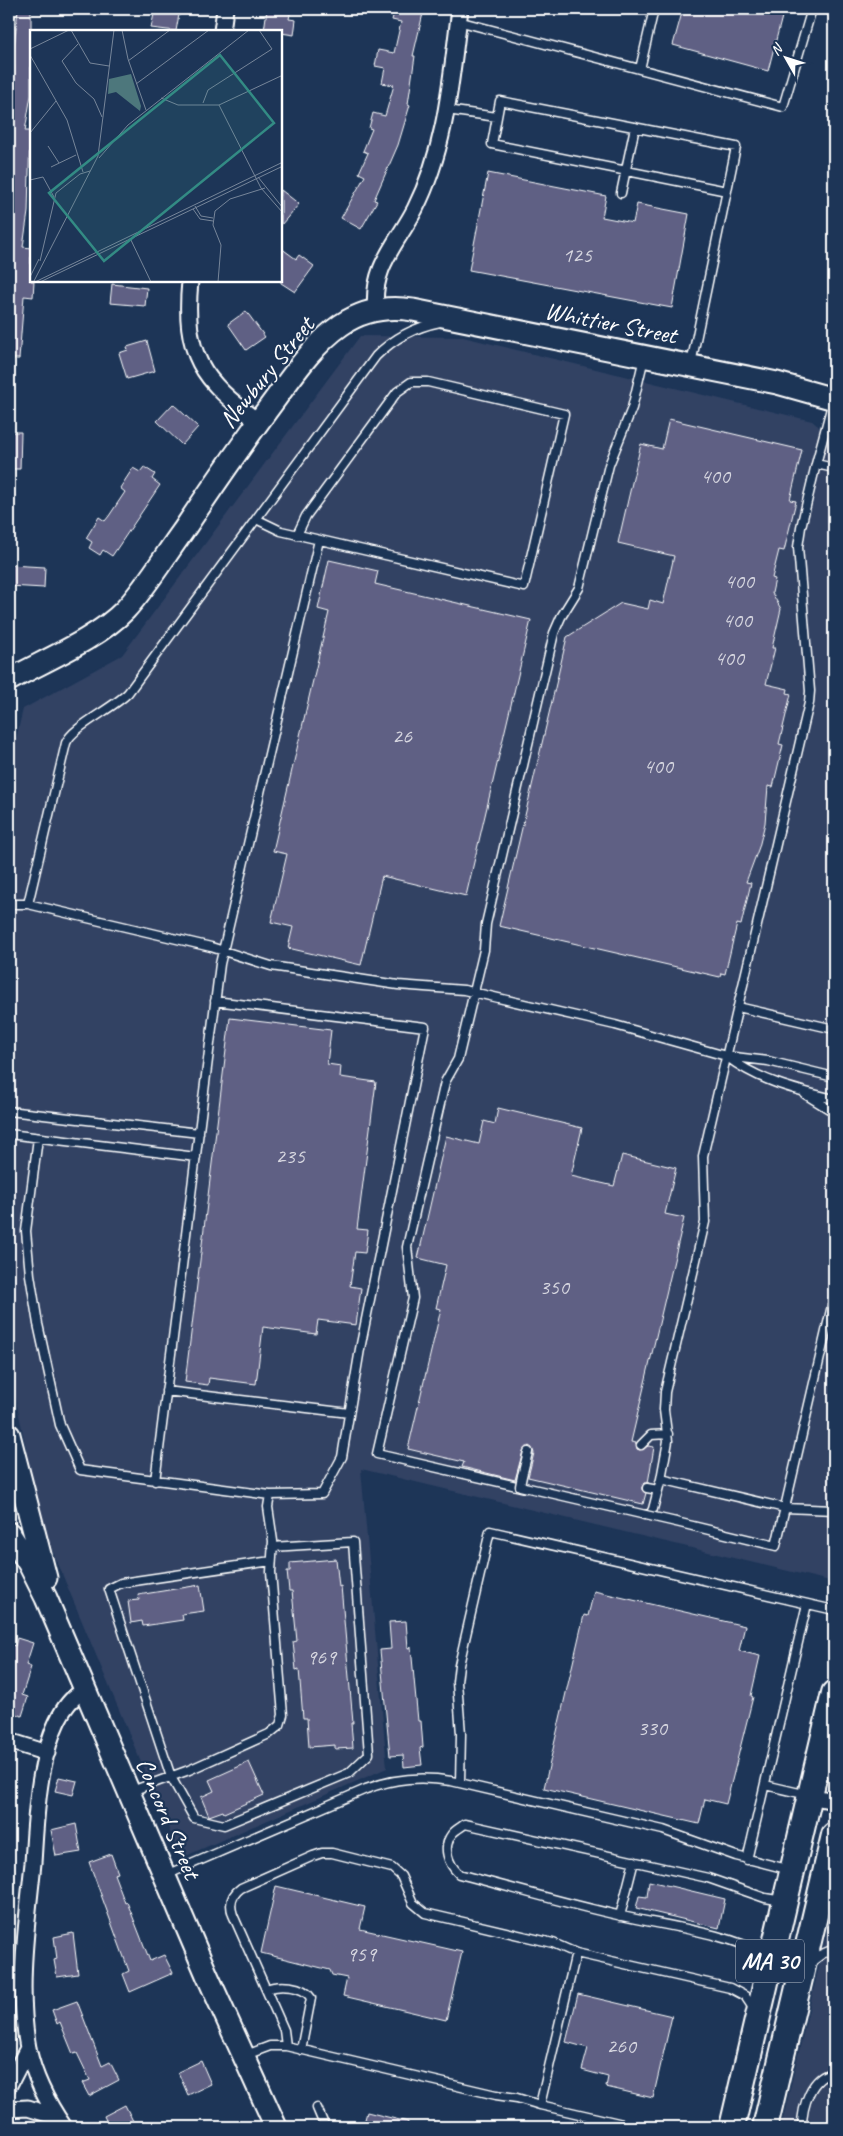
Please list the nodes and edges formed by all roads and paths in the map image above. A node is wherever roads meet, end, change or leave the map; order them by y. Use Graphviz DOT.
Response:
graph roads {
  1 [pos="224,9"];
  2 [pos="654,9"];
  3 [pos="815,9"];
  4 [pos="459,15"];
  5 [pos="222,30"];
  6 [pos="640,69"];
  7 [pos="447,110"];
  8 [pos="496,118"];
  9 [pos="635,127"];
  10 [pos="627,171"];
  11 [pos="727,191"];
  12 [pos="621,193"];
  13 [pos="190,282"];
  14 [pos="376,310"];
  15 [pos="468,321"];
  16 [pos="644,357"];
  17 [pos="690,366"];
  18 [pos="834,399"];
  19 [pos="259,422"];
  20 [pos="816,464"];
  21 [pos="834,468"];
  22 [pos="256,519"];
  23 [pos="298,535"];
  24 [pos="319,540"];
  25 [pos="9,680"];
  26 [pos="9,904"];
  27 [pos="28,904"];
  28 [pos="223,950"];
  29 [pos="474,992"];
  30 [pos="215,1001"];
  31 [pos="738,1007"];
  32 [pos="834,1029"];
  33 [pos="726,1056"];
  34 [pos="834,1077"];
  35 [pos="799,1091"];
  36 [pos="834,1099"];
  37 [pos="9,1111"];
  38 [pos="834,1112"];
  39 [pos="199,1133"];
  40 [pos="9,1134"];
  41 [pos="38,1138"];
  42 [pos="196,1157"];
  43 [pos="834,1297"];
  44 [pos="166,1391"];
  45 [pos="349,1413"];
  46 [pos="668,1434"];
  47 [pos="9,1435"];
  48 [pos="641,1444"];
  49 [pos="528,1452"];
  50 [pos="661,1479"];
  51 [pos="155,1480"];
  52 [pos="647,1488"];
  53 [pos="658,1490"];
  54 [pos="270,1494"];
  55 [pos="785,1508"];
  56 [pos="834,1510"];
  57 [pos="9,1533"];
  58 [pos="272,1547"];
  59 [pos="271,1561"];
  60 [pos="807,1604"];
  61 [pos="834,1610"];
  62 [pos="59,1629"];
  63 [pos="84,1691"];
  64 [pos="834,1693"];
  65 [pos="9,1741"];
  66 [pos="47,1753"];
  67 [pos="171,1777"];
  68 [pos="460,1783"];
  69 [pos="765,1785"];
  70 [pos="128,1793"];
  71 [pos="810,1796"];
  72 [pos="834,1801"];
  73 [pos="834,1834"];
  74 [pos="747,1860"];
  75 [pos="634,1861"];
  76 [pos="792,1870"];
  77 [pos="164,1876"];
  78 [pos="785,1902"];
  79 [pos="620,1916"];
  80 [pos="834,1949"];
  81 [pos="576,1953"];
  82 [pos="771,1957"];
  83 [pos="801,1974"];
  84 [pos="266,1989"];
  85 [pos="758,2019"];
  86 [pos="286,2046"];
  87 [pos="28,2048"];
  88 [pos="301,2050"];
  89 [pos="244,2056"];
  90 [pos="834,2073"];
  91 [pos="9,2085"];
  92 [pos="540,2105"];
  93 [pos="317,2108"];
  94 [pos="9,2109"];
  95 [pos="60,2122"];
  96 [pos="276,2127"];
  97 [pos="325,2127"];
  98 [pos="636,2127"];
  99 [pos="732,2127"];
  100 [pos="765,2127"];
  101 [pos="802,2127"];
  1 -- 5 [label="street"];
  2 -- 6 [label="lane"];
  3 -- 6 [label="lane"];
  4 -- 6 [label="lane"];
  4 -- 7 [label="street"];
  7 -- 8 [label="lane"];
  7 -- 14 [label="street"];
  8 -- 9 [label="lane"];
  8 -- 10 [label="lane"];
  9 -- 10 [label="lane"];
  9 -- 11 [label="lane"];
  10 -- 11 [label="lane"];
  10 -- 12 [label="lane"];
  11 -- 17 [label="lane"];
  13 -- 19 [label="street"];
  14 -- 15 [label="street, Whittier Street"];
  14 -- 19 [label="street, Newbury Street"];
  15 -- 16 [label="street, Whittier Street"];
  15 -- 22 [label="lane"];
  16 -- 17 [label="street, Whittier Street"];
  16 -- 29 [label="lane"];
  17 -- 18 [label="street, Whittier Street"];
  18 -- 20 [label="lane"];
  19 -- 25 [label="street, Newbury Street"];
  20 -- 21 [label="lane"];
  20 -- 31 [label="lane"];
  22 -- 23 [label="lane"];
  22 -- 27 [label="lane"];
  23 -- 24 [label="lane"];
  23 -- 24 [label="lane"];
  24 -- 28 [label="lane"];
  26 -- 27 [label="lane"];
  27 -- 28 [label="lane"];
  28 -- 29 [label="lane"];
  28 -- 30 [label="lane"];
  29 -- 33 [label="lane"];
  29 -- 53 [label="lane"];
  30 -- 39 [label="lane"];
  30 -- 45 [label="lane"];
  31 -- 32 [label="lane"];
  31 -- 33 [label="lane"];
  33 -- 34 [label="lane"];
  33 -- 35 [label="lane"];
  33 -- 46 [label="lane"];
  35 -- 36 [label="lane"];
  35 -- 38 [label="lane"];
  37 -- 39 [label="lane"];
  39 -- 42 [label="lane"];
  40 -- 41 [label="lane"];
  41 -- 42 [label="lane"];
  41 -- 51 [label="lane"];
  42 -- 44 [label="lane"];
  43 -- 55 [label="lane"];
  44 -- 45 [label="lane"];
  44 -- 51 [label="lane"];
  45 -- 54 [label="lane"];
  46 -- 48 [label="lane"];
  46 -- 50 [label="lane"];
  47 -- 62 [label="street"];
  49 -- 55 [label="lane, bridge"];
  50 -- 53 [label="lane"];
  50 -- 55 [label="lane"];
  51 -- 54 [label="lane"];
  52 -- 53 [label="lane"];
  54 -- 58 [label="lane"];
  55 -- 56 [label="lane"];
  57 -- 62 [label="street, Concord Street"];
  58 -- 59 [label="lane"];
  58 -- 67 [label="lane"];
  59 -- 67 [label="lane"];
  59 -- 67 [label="lane"];
  60 -- 61 [label="lane"];
  60 -- 68 [label="lane"];
  60 -- 69 [label="lane"];
  62 -- 63 [label="street, Concord Street"];
  63 -- 66 [label="street"];
  63 -- 70 [label="street, Concord Street"];
  64 -- 71 [label="main road, MA 30"];
  65 -- 66 [label="street"];
  66 -- 87 [label="street"];
  67 -- 70 [label="lane"];
  68 -- 74 [label="lane"];
  68 -- 77 [label="lane"];
  69 -- 71 [label="lane"];
  69 -- 74 [label="lane"];
  70 -- 77 [label="street, Concord Street"];
  71 -- 72 [label="street"];
  71 -- 76 [label="main road, MA 30"];
  73 -- 83 [label="main road, MA 30"];
  74 -- 76 [label="lane"];
  75 -- 78 [label="lane"];
  75 -- 79 [label="lane"];
  75 -- 79 [label="lane"];
  76 -- 78 [label="main road, MA 30"];
  77 -- 89 [label="street, Concord Street"];
  78 -- 82 [label="main road, MA 30"];
  79 -- 82 [label="lane"];
  80 -- 83 [label="lane"];
  81 -- 84 [label="lane"];
  81 -- 85 [label="lane"];
  81 -- 92 [label="lane"];
  82 -- 85 [label="main road, MA 30"];
  83 -- 100 [label="main road, MA 30"];
  84 -- 86 [label="lane"];
  84 -- 88 [label="lane"];
  85 -- 99 [label="main road, MA 30"];
  86 -- 88 [label="lane"];
  86 -- 89 [label="lane"];
  87 -- 91 [label="street"];
  87 -- 95 [label="street"];
  88 -- 92 [label="lane"];
  89 -- 96 [label="street, Concord Street"];
  90 -- 101 [label="lane"];
  92 -- 98 [label="lane"];
  93 -- 97 [label="lane"];
  94 -- 95 [label="street"];
}
